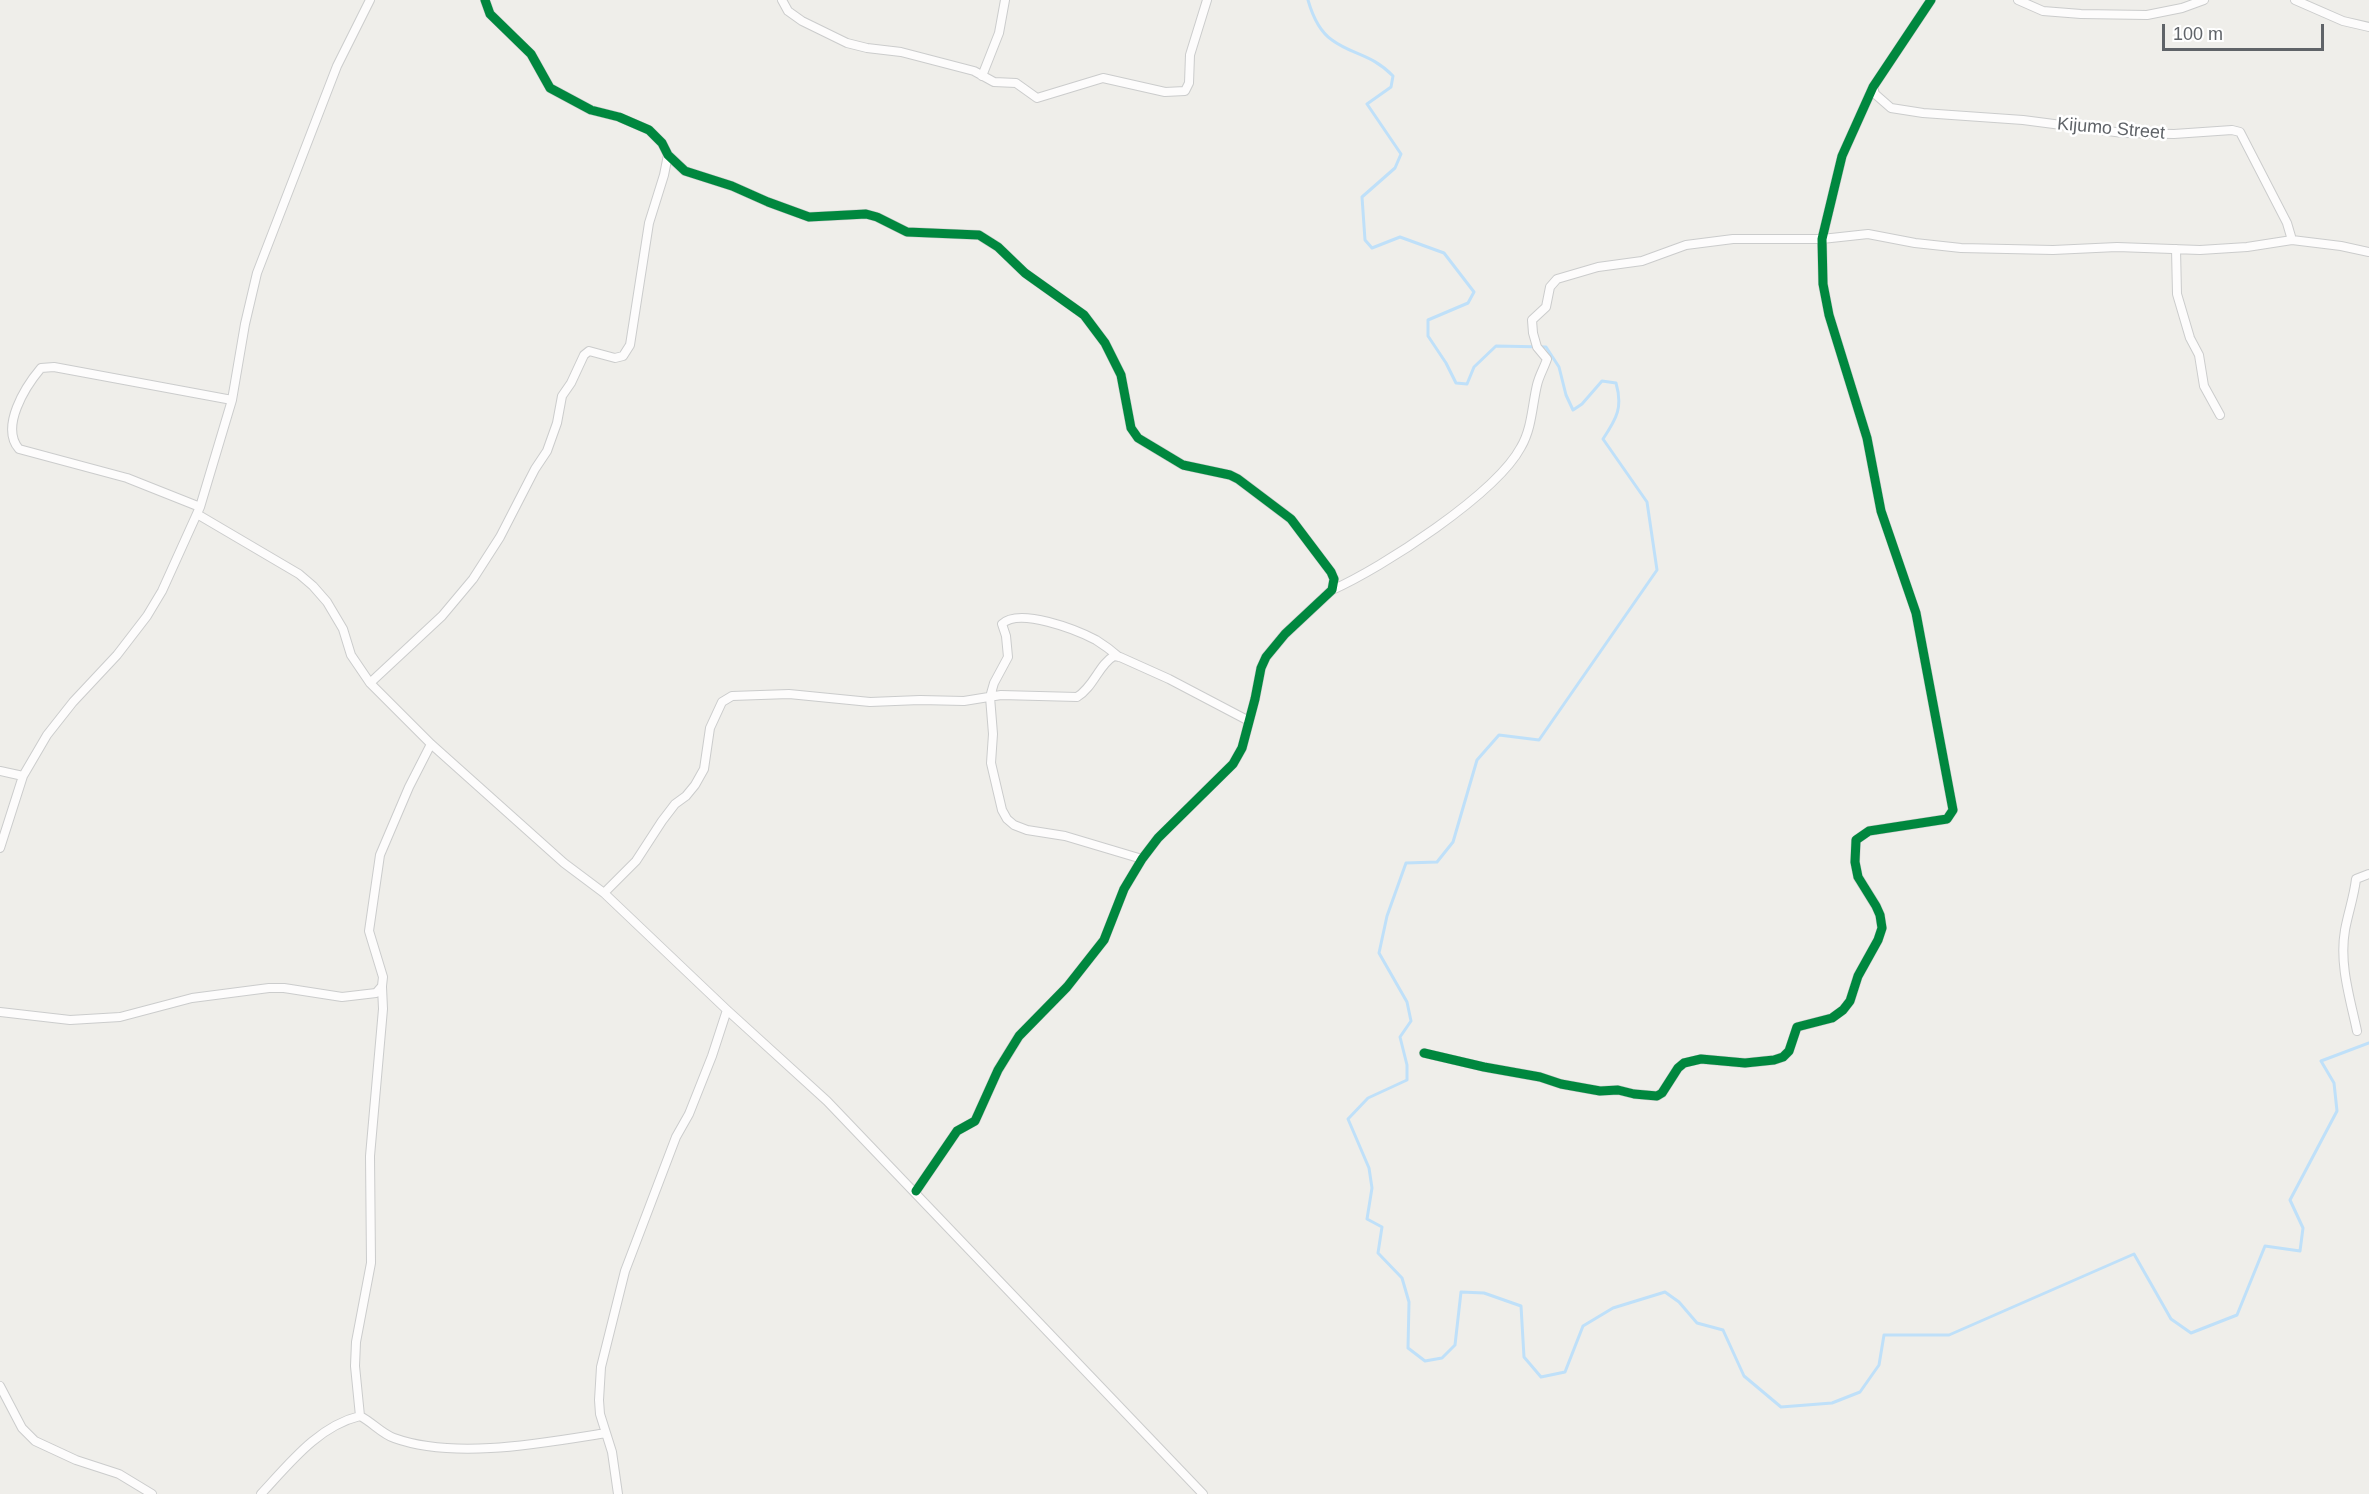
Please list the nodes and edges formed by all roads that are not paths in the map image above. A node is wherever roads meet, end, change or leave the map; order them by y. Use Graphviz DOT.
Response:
graph roads {
  1 [pos="370,0"];
  2 [pos="485,0"];
  3 [pos="782,0"];
  4 [pos="1005,0"];
  5 [pos="1207,0"];
  6 [pos="1931,0"];
  7 [pos="2018,0"];
  8 [pos="2204,0"];
  9 [pos="2295,0"];
  10 [pos="2194,1"];
  11 [pos="2369,27"];
  12 [pos="981,76"];
  13 [pos="1873,87"];
  14 [pos="668,155"];
  15 [pos="1822,239"];
  16 [pos="2292,240"];
  17 [pos="2176,249"];
  18 [pos="2369,252"];
  19 [pos="232,400"];
  20 [pos="2220,415"];
  21 [pos="199,511"];
  22 [pos="1332,590"];
  23 [pos="1120,657"];
  24 [pos="370,683"];
  25 [pos="990,697"];
  26 [pos="1249,721"];
  27 [pos="430,744"];
  28 [pos="0,771"];
  29 [pos="22,776"];
  30 [pos="0,848"];
  31 [pos="1142,859"];
  32 [pos="2369,874"];
  33 [pos="604,893"];
  34 [pos="382,986"];
  35 [pos="727,1010"];
  36 [pos="0,1012"];
  37 [pos="2357,1031"];
  38 [pos="1424,1053"];
  39 [pos="916,1191"];
  40 [pos="0,1386"];
  41 [pos="360,1416"];
  42 [pos="606,1433"];
  43 [pos="1201,1493"];
  44 [pos="152,1494"];
  45 [pos="261,1494"];
  46 [pos="618,1494"];
  1 -- 19 [label="street"];
  2 -- 14 [label="street"];
  3 -- 12 [label="street"];
  4 -- 12 [label="street"];
  5 -- 12 [label="street"];
  6 -- 13 [label="street"];
  7 -- 10 [label="street"];
  8 -- 10 [label="street"];
  9 -- 11 [label="street"];
  13 -- 15 [label="street"];
  13 -- 16 [label="street, Kijumo Street"];
  14 -- 22 [label="street"];
  14 -- 24 [label="street"];
  15 -- 17 [label="street"];
  15 -- 22 [label="street"];
  15 -- 38 [label="street"];
  16 -- 17 [label="street"];
  16 -- 18 [label="street"];
  17 -- 20 [label="street"];
  19 -- 21 [label="street"];
  19 -- 21 [label="street"];
  21 -- 24 [label="street"];
  21 -- 29 [label="street"];
  22 -- 26 [label="street"];
  23 -- 25 [label="street"];
  23 -- 25 [label="street"];
  23 -- 26 [label="street"];
  24 -- 27 [label="street"];
  25 -- 31 [label="street"];
  25 -- 33 [label="street"];
  26 -- 31 [label="street"];
  27 -- 33 [label="street"];
  27 -- 34 [label="street"];
  28 -- 29 [label="street"];
  29 -- 30 [label="street"];
  31 -- 39 [label="street"];
  32 -- 37 [label="street"];
  33 -- 35 [label="street"];
  34 -- 36 [label="street"];
  34 -- 41 [label="street"];
  35 -- 39 [label="street"];
  35 -- 42 [label="street"];
  39 -- 43 [label="street"];
  40 -- 44 [label="street"];
  41 -- 42 [label="street"];
  41 -- 45 [label="street"];
  42 -- 46 [label="street"];
}
